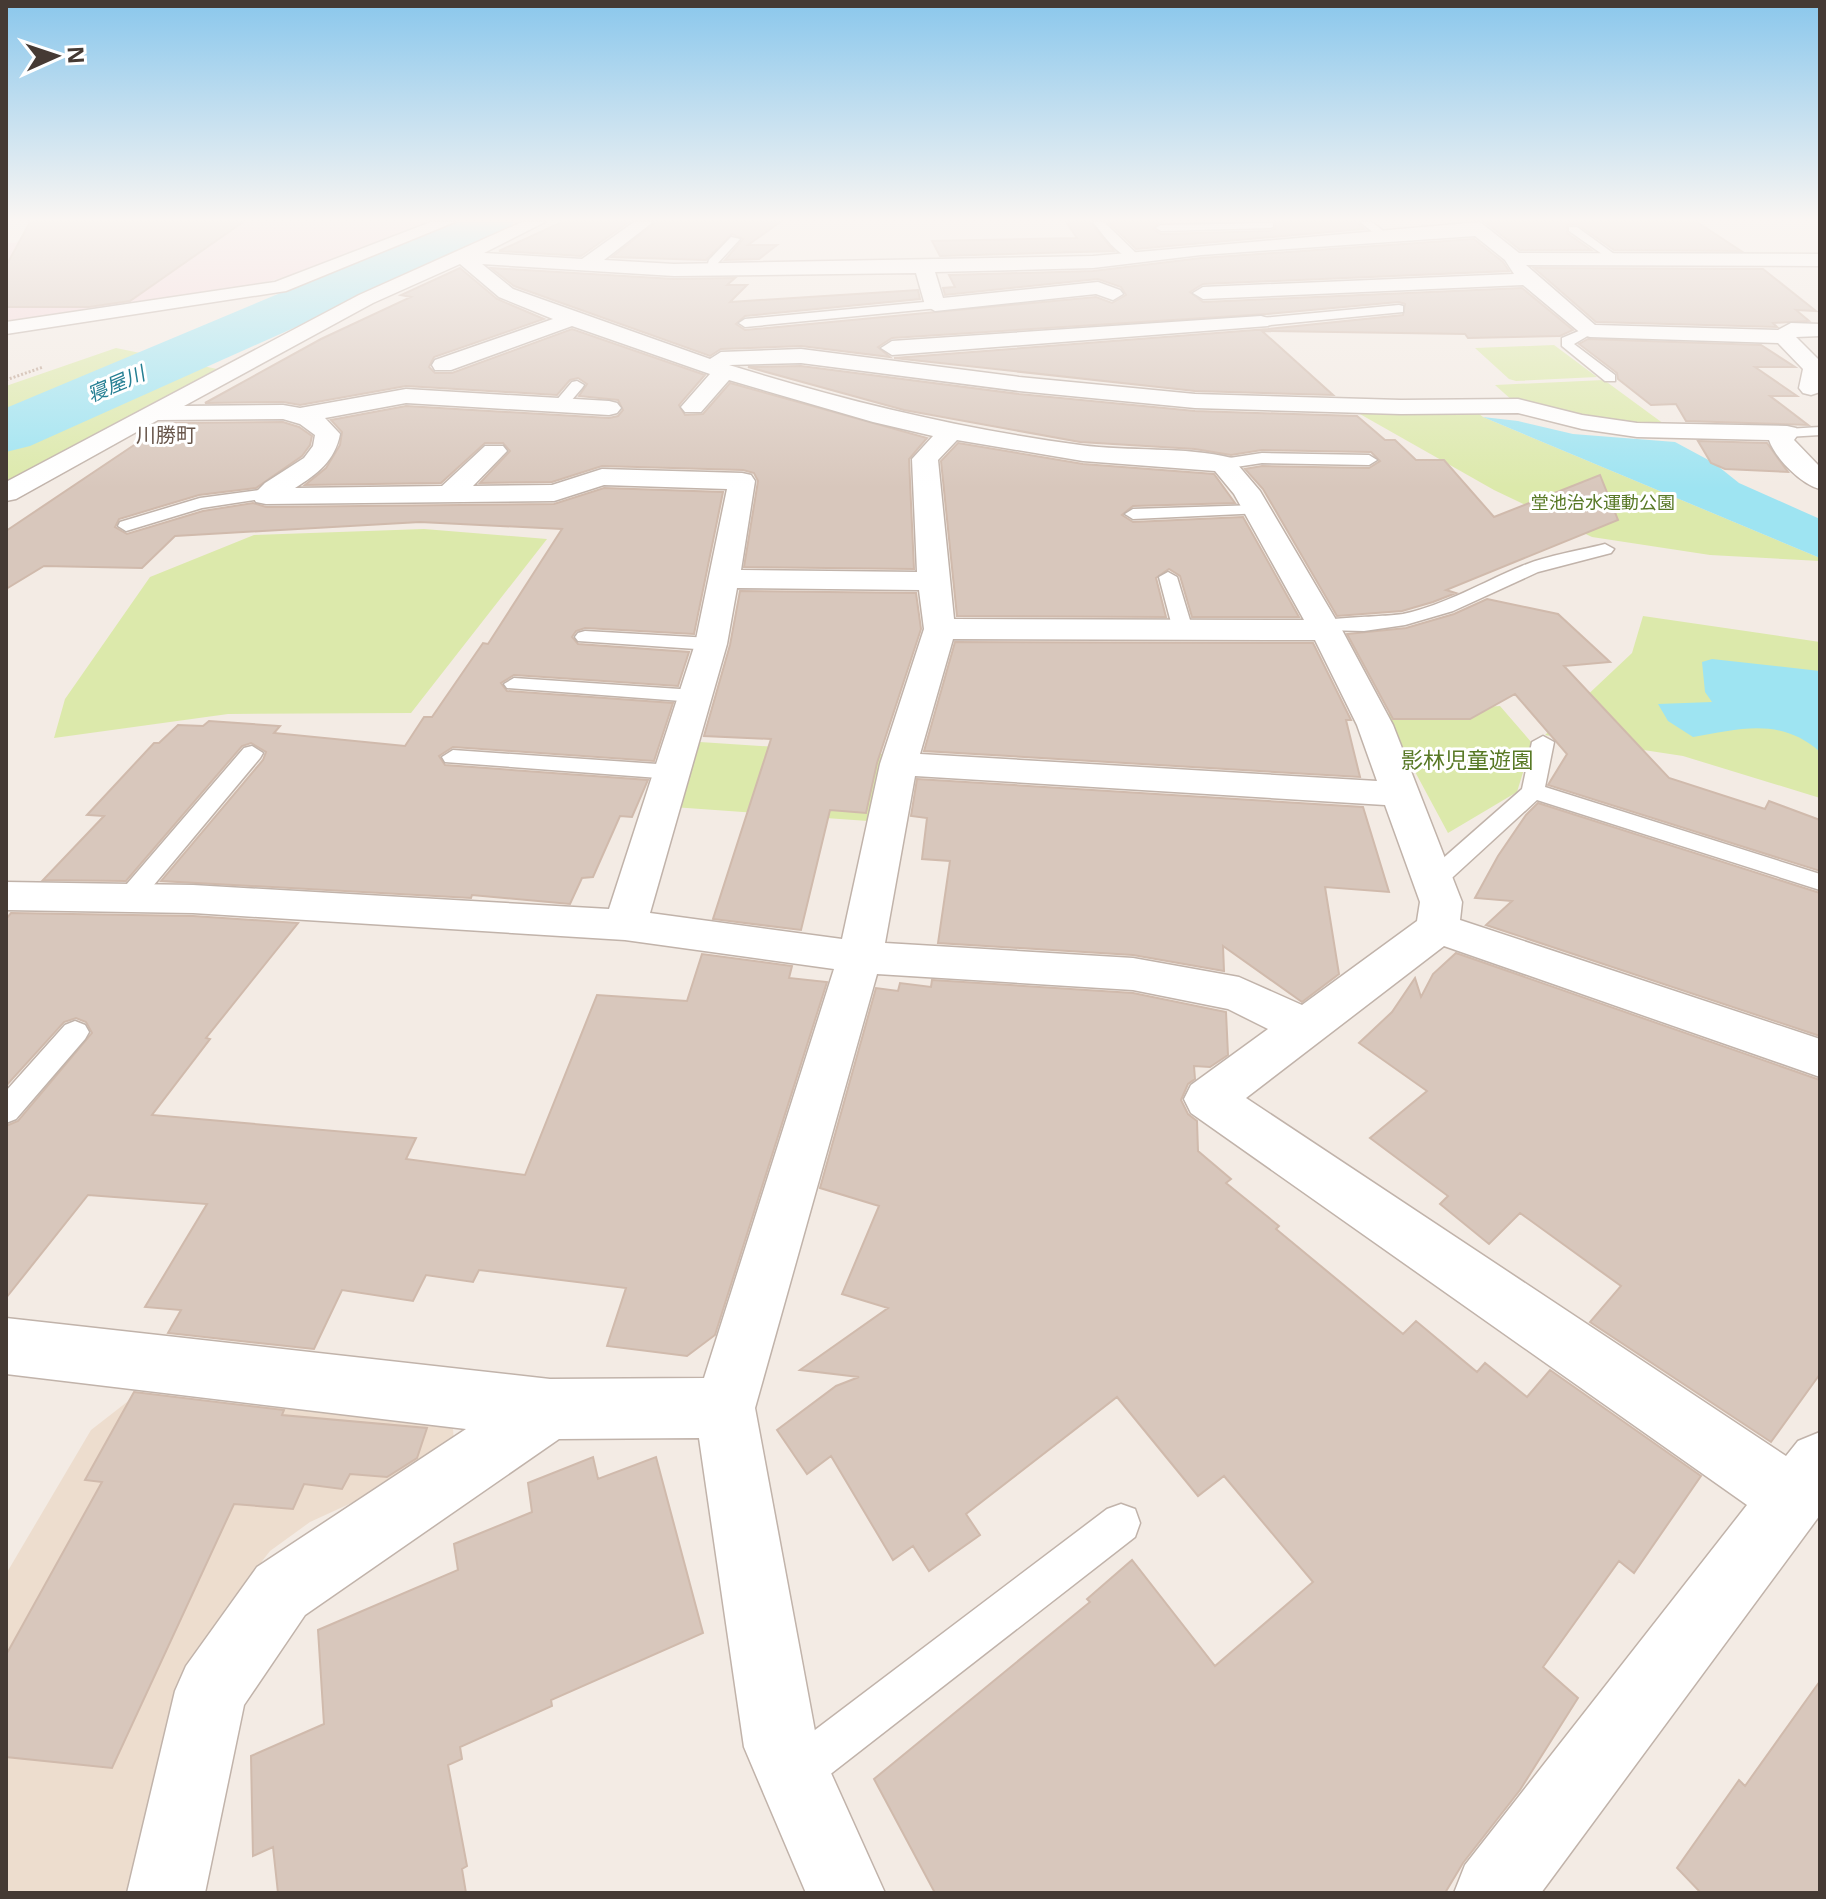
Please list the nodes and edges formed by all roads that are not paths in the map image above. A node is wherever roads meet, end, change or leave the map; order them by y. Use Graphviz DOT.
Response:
graph roads {
  1 [pos="122,311"];
  2 [pos="344,311"];
  3 [pos="551,311"];
  4 [pos="876,311"];
  5 [pos="1242,311"];
  6 [pos="1382,311"];
  7 [pos="1566,311"];
  8 [pos="572,319"];
  9 [pos="1261,322"];
  10 [pos="745,323"];
  11 [pos="6,328"];
  12 [pos="1820,330"];
  13 [pos="1590,331"];
  14 [pos="1784,337"];
  15 [pos="801,356"];
  16 [pos="443,365"];
  17 [pos="710,366"];
  18 [pos="1610,378"];
  19 [pos="577,385"];
  20 [pos="1811,388"];
  21 [pos="815,399"];
  22 [pos="560,405"];
  23 [pos="693,407"];
  24 [pos="609,408"];
  25 [pos="771,408"];
  26 [pos="153,413"];
  27 [pos="302,415"];
  28 [pos="1820,431"];
  29 [pos="951,432"];
  30 [pos="1787,433"];
  31 [pos="494,451"];
  32 [pos="1369,460"];
  33 [pos="1223,464"];
  34 [pos="1820,481"];
  35 [pos="6,493"];
  36 [pos="450,493"];
  37 [pos="268,494"];
  38 [pos="1257,510"];
  39 [pos="1133,514"];
  40 [pos="126,526"];
  41 [pos="1605,549"];
  42 [pos="1168,577"];
  43 [pos="724,579"];
  44 [pos="937,605"];
  45 [pos="1324,627"];
  46 [pos="1183,630"];
  47 [pos="585,637"];
  48 [pos="711,644"];
  49 [pos="514,684"];
  50 [pos="695,696"];
  51 [pos="1543,742"];
  52 [pos="252,753"];
  53 [pos="453,757"];
  54 [pos="899,764"];
  55 [pos="672,772"];
  56 [pos="1533,791"];
  57 [pos="1400,794"];
  58 [pos="1820,882"];
  59 [pos="6,896"];
  60 [pos="129,898"];
  61 [pos="1436,905"];
  62 [pos="625,925"];
  63 [pos="860,957"];
  64 [pos="1306,1028"];
  65 [pos="75,1032"];
  66 [pos="1820,1058"];
  67 [pos="6,1111"];
  68 [pos="6,1346"];
  69 [pos="725,1408"];
  70 [pos="550,1409"];
  71 [pos="1806,1480"];
  72 [pos="1121,1523"];
  73 [pos="793,1775"];
  74 [pos="166,1893"];
  75 [pos="846,1893"];
  76 [pos="1493,1893"];
  1 -- 11 [label="street"];
  2 -- 26 [label="street"];
  3 -- 8 [label="street"];
  4 -- 10 [label="lane"];
  5 -- 9 [label="street"];
  6 -- 9 [label="lane"];
  7 -- 13 [label="street"];
  8 -- 16 [label="street"];
  8 -- 17 [label="street"];
  9 -- 15 [label="street"];
  12 -- 14 [label="street"];
  13 -- 14 [label="street"];
  13 -- 18 [label="lane"];
  14 -- 20 [label="street"];
  15 -- 17 [label="street"];
  15 -- 30 [label="street"];
  17 -- 21 [label="street"];
  17 -- 23 [label="street"];
  19 -- 22 [label="lane"];
  21 -- 25 [label="street"];
  21 -- 29 [label="street"];
  22 -- 24 [label="street"];
  22 -- 27 [label="street"];
  26 -- 27 [label="street"];
  26 -- 35 [label="street"];
  27 -- 37 [label="street"];
  28 -- 30 [label="lane"];
  29 -- 33 [label="street"];
  29 -- 44 [label="street"];
  30 -- 34 [label="street"];
  31 -- 36 [label="street"];
  32 -- 33 [label="lane"];
  33 -- 38 [label="street"];
  36 -- 37 [label="street"];
  36 -- 43 [label="street"];
  37 -- 40 [label="lane"];
  38 -- 39 [label="lane"];
  38 -- 45 [label="street"];
  41 -- 45 [label="lane"];
  42 -- 46 [label="lane"];
  43 -- 44 [label="street"];
  43 -- 48 [label="street"];
  44 -- 46 [label="street"];
  44 -- 54 [label="street"];
  45 -- 46 [label="street"];
  45 -- 57 [label="street"];
  47 -- 48 [label="lane"];
  48 -- 50 [label="street"];
  49 -- 50 [label="lane"];
  50 -- 55 [label="street"];
  51 -- 56 [label="lane"];
  52 -- 60 [label="lane"];
  53 -- 55 [label="lane"];
  54 -- 57 [label="street"];
  54 -- 63 [label="street"];
  55 -- 62 [label="street"];
  56 -- 58 [label="lane"];
  56 -- 61 [label="lane"];
  57 -- 61 [label="street"];
  59 -- 60 [label="street"];
  60 -- 62 [label="street"];
  61 -- 64 [label="street"];
  61 -- 66 [label="street"];
  62 -- 63 [label="street"];
  63 -- 64 [label="street"];
  63 -- 69 [label="street"];
  64 -- 71 [label="street"];
  65 -- 67 [label="lane"];
  68 -- 70 [label="street"];
  69 -- 70 [label="street"];
  69 -- 73 [label="street"];
  70 -- 74 [label="street"];
  71 -- 76 [label="street"];
  72 -- 73 [label="lane"];
  73 -- 75 [label="street"];
}
